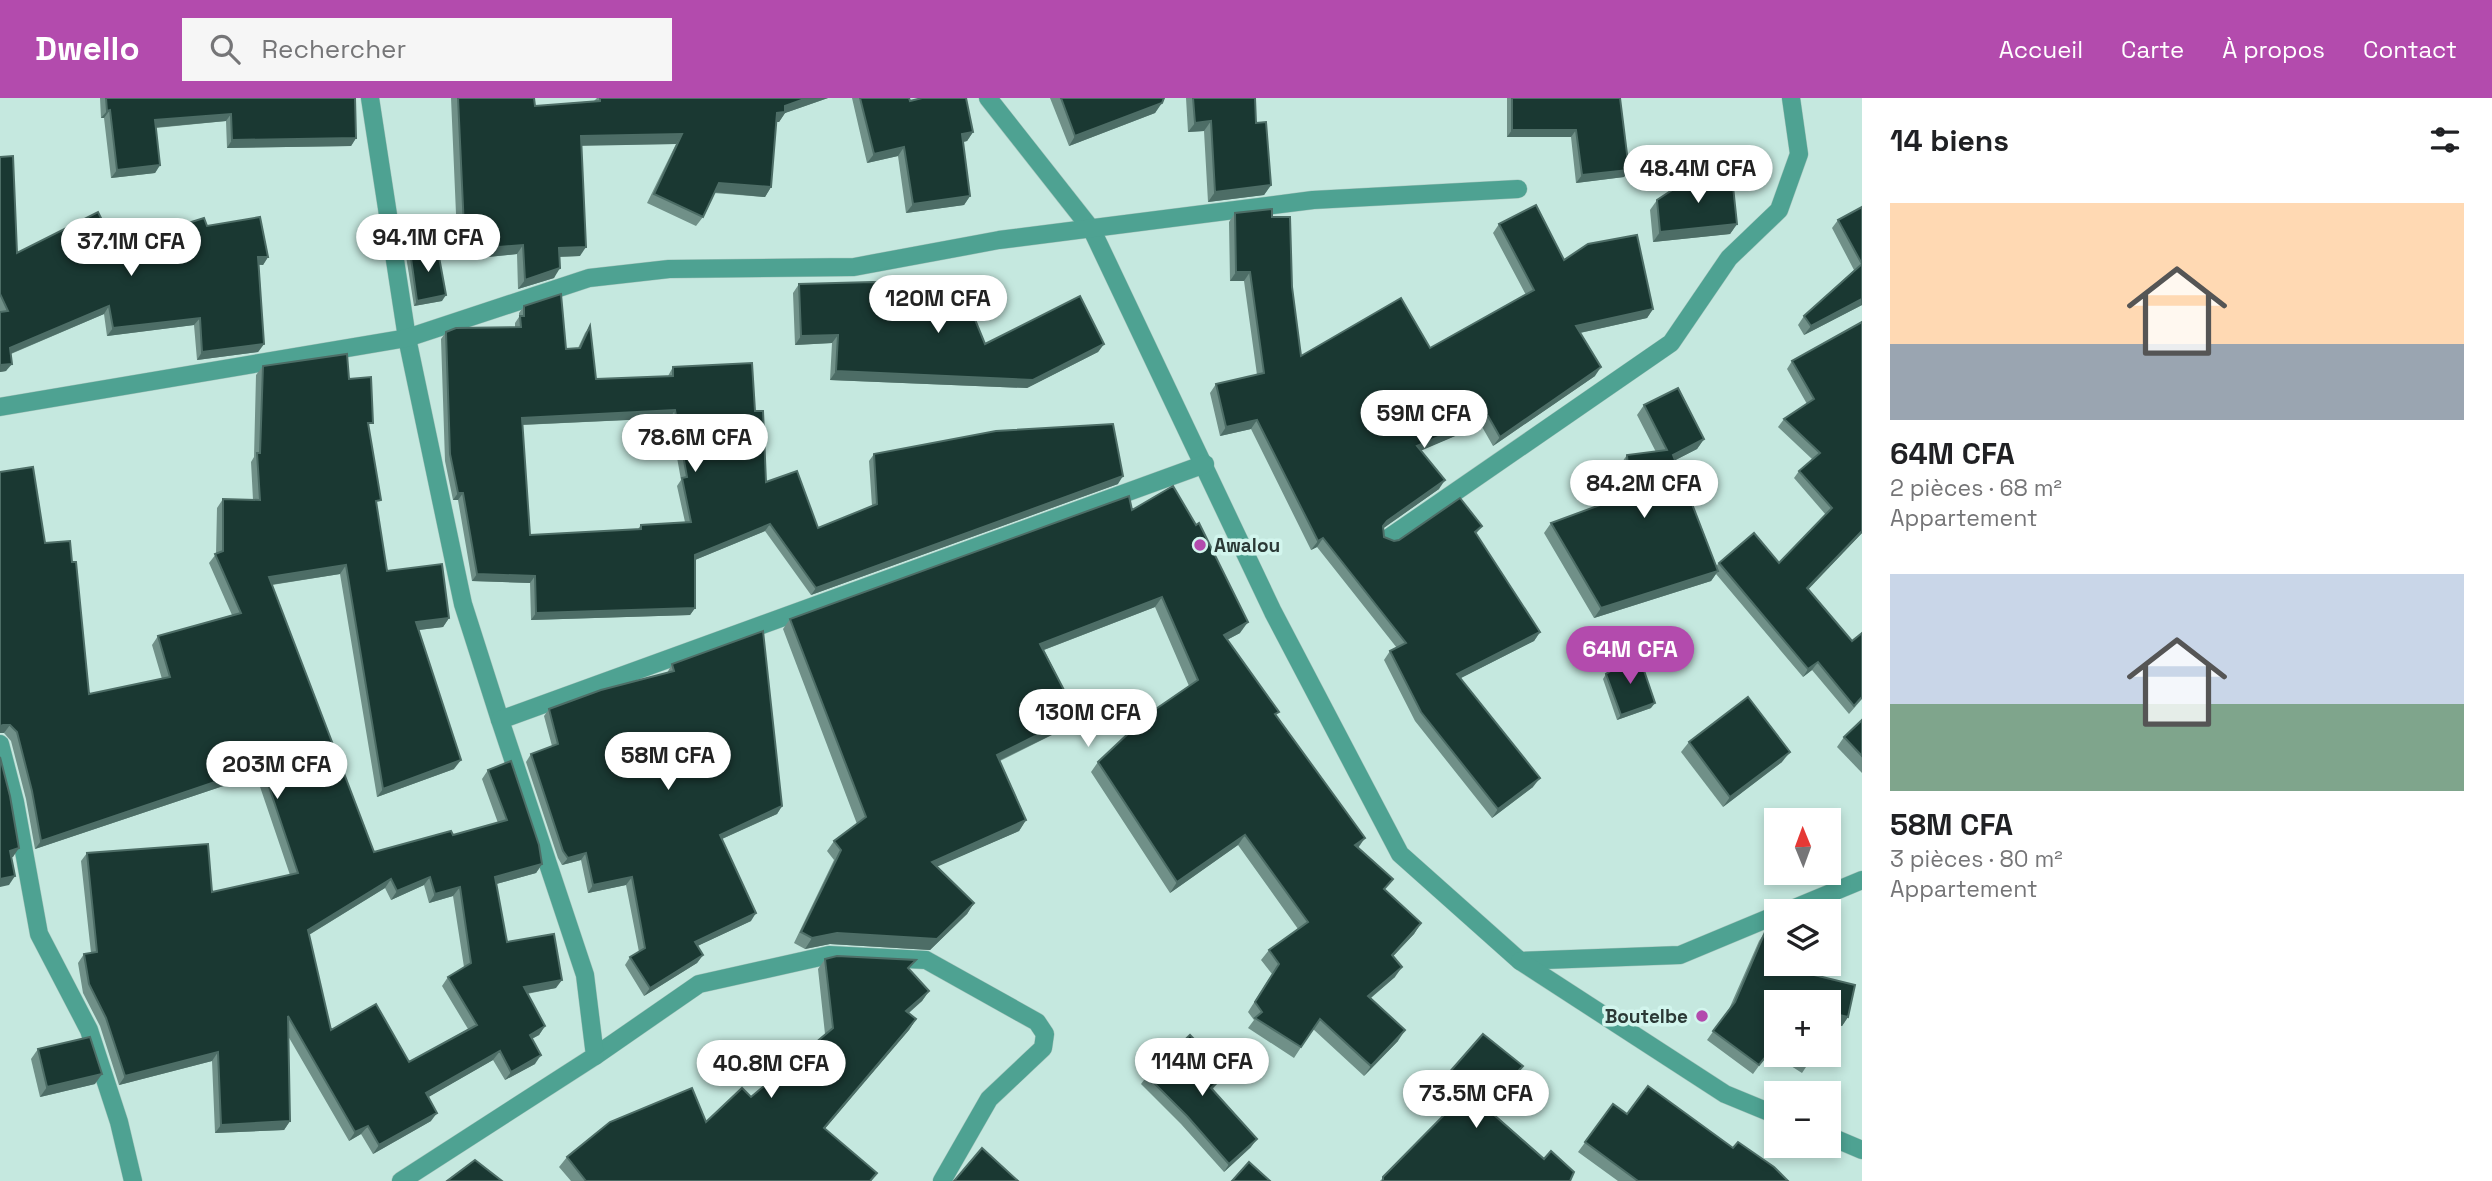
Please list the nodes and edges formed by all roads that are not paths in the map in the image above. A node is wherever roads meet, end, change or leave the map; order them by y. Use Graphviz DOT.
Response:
graph roads {
  1 [pos="370,98"];
  2 [pos="988,98"];
  3 [pos="1791,98"];
  4 [pos="1518,189"];
  5 [pos="1093,230"];
  6 [pos="407,338"];
  7 [pos="0,407"];
  8 [pos="1205,464"];
  9 [pos="1387,538"];
  10 [pos="500,720"];
  11 [pos="0,744"];
  12 [pos="1862,880"];
  13 [pos="1816,899"];
  14 [pos="1764,920"];
  15 [pos="1520,961"];
  16 [pos="594,1056"];
  17 [pos="1764,1110"];
  18 [pos="1841,1141"];
  19 [pos="1862,1150"];
  20 [pos="133,1181"];
  21 [pos="401,1181"];
  22 [pos="942,1181"];
  1 -- 6 [label="street"];
  2 -- 5 [label="street"];
  3 -- 9 [label="street"];
  4 -- 5 [label="street"];
  5 -- 6 [label="street"];
  5 -- 8 [label="street"];
  6 -- 7 [label="street"];
  6 -- 10 [label="street"];
  8 -- 10 [label="street"];
  8 -- 15 [label="street"];
  10 -- 16 [label="street"];
  11 -- 20 [label="street"];
  12 -- 13 [label="street"];
  14 -- 15 [label="street"];
  15 -- 17 [label="street"];
  16 -- 21 [label="street"];
  16 -- 22 [label="street"];
  18 -- 19 [label="street"];
}
